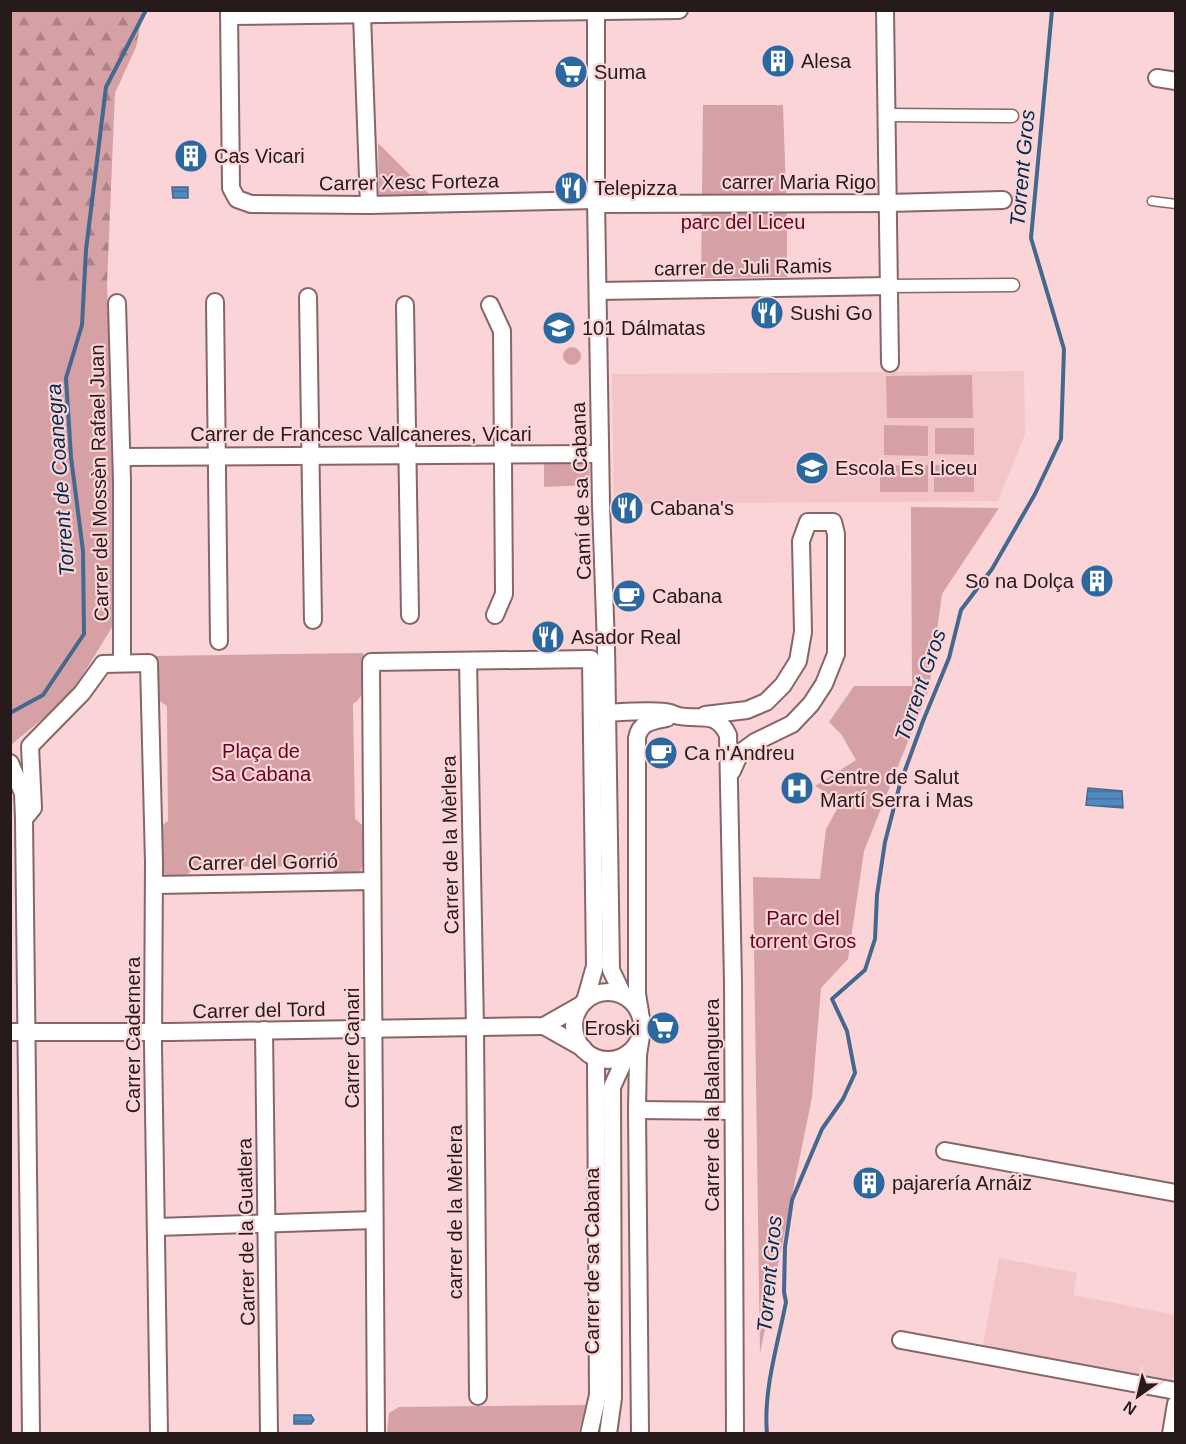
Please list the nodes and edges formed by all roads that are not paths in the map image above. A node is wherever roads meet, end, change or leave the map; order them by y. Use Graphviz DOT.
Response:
graph roads {
  1 [pos="680,10"];
  2 [pos="885,10"];
  3 [pos="596,11"];
  4 [pos="229,14"];
  5 [pos="362,15"];
  6 [pos="1157,78"];
  7 [pos="1176,81"];
  8 [pos="886,115"];
  9 [pos="1012,116"];
  10 [pos="1003,200"];
  11 [pos="1152,201"];
  12 [pos="596,202"];
  13 [pos="888,203"];
  14 [pos="1176,204"];
  15 [pos="369,205"];
  16 [pos="1013,285"];
  17 [pos="889,286"];
  18 [pos="598,291"];
  19 [pos="308,297"];
  20 [pos="214,302"];
  21 [pos="117,303"];
  22 [pos="405,305"];
  23 [pos="490,305"];
  24 [pos="890,363"];
  25 [pos="600,454"];
  26 [pos="406,455"];
  27 [pos="503,455"];
  28 [pos="216,456"];
  29 [pos="311,456"];
  30 [pos="122,457"];
  31 [pos="410,615"];
  32 [pos="495,615"];
  33 [pos="313,620"];
  34 [pos="219,641"];
  35 [pos="468,661"];
  36 [pos="122,663"];
  37 [pos="607,713"];
  38 [pos="679,716"];
  39 [pos="701,716"];
  40 [pos="10,763"];
  41 [pos="729,776"];
  42 [pos="24,819"];
  43 [pos="372,881"];
  44 [pos="154,885"];
  45 [pos="18,928"];
  46 [pos="611,970"];
  47 [pos="601,992"];
  48 [pos="623,995"];
  49 [pos="583,1003"];
  50 [pos="640,1012"];
  51 [pos="544,1026"];
  52 [pos="475,1028"];
  53 [pos="374,1029"];
  54 [pos="264,1030"];
  55 [pos="19,1032"];
  56 [pos="153,1032"];
  57 [pos="641,1036"];
  58 [pos="627,1054"];
  59 [pos="590,1055"];
  60 [pos="612,1087"];
  61 [pos="637,1110"];
  62 [pos="733,1111"];
  63 [pos="19,1139"];
  64 [pos="945,1151"];
  65 [pos="1176,1193"];
  66 [pos="374,1220"];
  67 [pos="267,1223"];
  68 [pos="157,1227"];
  69 [pos="901,1340"];
  70 [pos="1176,1390"];
  71 [pos="478,1396"];
  72 [pos="1176,1404"];
  73 [pos="31,1434"];
  74 [pos="159,1434"];
  75 [pos="269,1434"];
  76 [pos="376,1434"];
  77 [pos="589,1434"];
  78 [pos="608,1434"];
  79 [pos="640,1434"];
  80 [pos="735,1434"];
  81 [pos="1171,1434"];
  1 -- 3 [label="street"];
  2 -- 8 [label="street"];
  3 -- 5 [label="street"];
  3 -- 12 [label="street, Camí de sa Cabana"];
  4 -- 5 [label="street"];
  4 -- 15 [label="street, Carrer Xesc Forteza"];
  5 -- 15 [label="street"];
  6 -- 7 [label="street"];
  8 -- 9 [label="street"];
  8 -- 13 [label="street"];
  10 -- 13 [label="street, carrer Maria Rigo"];
  11 -- 14 [label="lane"];
  12 -- 13 [label="street, carrer Maria Rigo"];
  12 -- 15 [label="street, Carrer Xesc Forteza"];
  12 -- 18 [label="street, Camí de sa Cabana"];
  13 -- 17 [label="street"];
  16 -- 17 [label="street"];
  17 -- 18 [label="street, carrer de Juli Ramis"];
  17 -- 24 [label="street"];
  18 -- 25 [label="street, Camí de sa Cabana"];
  19 -- 29 [label="street"];
  20 -- 28 [label="street"];
  21 -- 30 [label="street, Carrer del Mossèn Rafael Juan"];
  22 -- 26 [label="street"];
  23 -- 27 [label="street"];
  25 -- 27 [label="street, Carrer de Francesc Vallcaneres, Vicari"];
  25 -- 37 [label="street, Camí de sa Cabana"];
  26 -- 27 [label="street, Carrer de Francesc Vallcaneres, Vicari"];
  26 -- 29 [label="street, Carrer de Francesc Vallcaneres, Vicari"];
  26 -- 31 [label="street"];
  27 -- 32 [label="street"];
  28 -- 29 [label="street, Carrer de Francesc Vallcaneres, Vicari"];
  28 -- 30 [label="street, Carrer de Francesc Vallcaneres, Vicari"];
  28 -- 34 [label="street"];
  29 -- 33 [label="street"];
  30 -- 36 [label="street, Carrer del Mossèn Rafael Juan"];
  35 -- 43 [label="street, Carrer Canari"];
  35 -- 49 [label="street"];
  35 -- 52 [label="street, Carrer de la Mèrlera"];
  36 -- 42 [label="street"];
  36 -- 44 [label="street, Carrer Cadernera"];
  37 -- 38 [label="street"];
  37 -- 46 [label="street, Camí de sa Cabana"];
  38 -- 39 [label="street"];
  38 -- 50 [label="street"];
  39 -- 41 [label="street, Carrer de la Balanguera"];
  39 -- 41 [label="street"];
  40 -- 42 [label="street"];
  41 -- 62 [label="street, Carrer de la Balanguera"];
  42 -- 45 [label="street"];
  43 -- 44 [label="street, Carrer del Gorrió"];
  43 -- 53 [label="street, Carrer Canari"];
  44 -- 56 [label="street, Carrer Cadernera"];
  45 -- 55 [label="street"];
  46 -- 47 [label="street"];
  46 -- 48 [label="street"];
  47 -- 48 [label="street"];
  47 -- 49 [label="street"];
  48 -- 50 [label="street"];
  49 -- 51 [label="street, Carrer del Tord"];
  49 -- 59 [label="street"];
  50 -- 57 [label="street"];
  51 -- 52 [label="street, Carrer del Tord"];
  51 -- 59 [label="street"];
  52 -- 53 [label="street, Carrer del Tord"];
  52 -- 71 [label="street, carrer de la Mèrlera"];
  53 -- 54 [label="street, Carrer del Tord"];
  53 -- 66 [label="street, Carrer Canari"];
  54 -- 56 [label="street, Carrer del Tord"];
  54 -- 67 [label="street, Carrer de la Guatlera"];
  55 -- 56 [label="street, Carrer del Tord"];
  55 -- 63 [label="street"];
  56 -- 68 [label="street, Carrer Cadernera"];
  57 -- 58 [label="street"];
  57 -- 61 [label="street"];
  58 -- 59 [label="street"];
  58 -- 60 [label="street, Carrer de sa Cabana"];
  59 -- 60 [label="street"];
  59 -- 77 [label="street"];
  60 -- 78 [label="street, Carrer de sa Cabana"];
  61 -- 62 [label="street"];
  61 -- 79 [label="street"];
  62 -- 80 [label="street, Carrer de la Balanguera"];
  63 -- 73 [label="street"];
  64 -- 65 [label="street"];
  66 -- 67 [label="street"];
  66 -- 76 [label="street, Carrer Canari"];
  67 -- 68 [label="street"];
  67 -- 75 [label="street, Carrer de la Guatlera"];
  68 -- 74 [label="street, Carrer Cadernera"];
  69 -- 70 [label="street"];
  72 -- 81 [label="street"];
}
